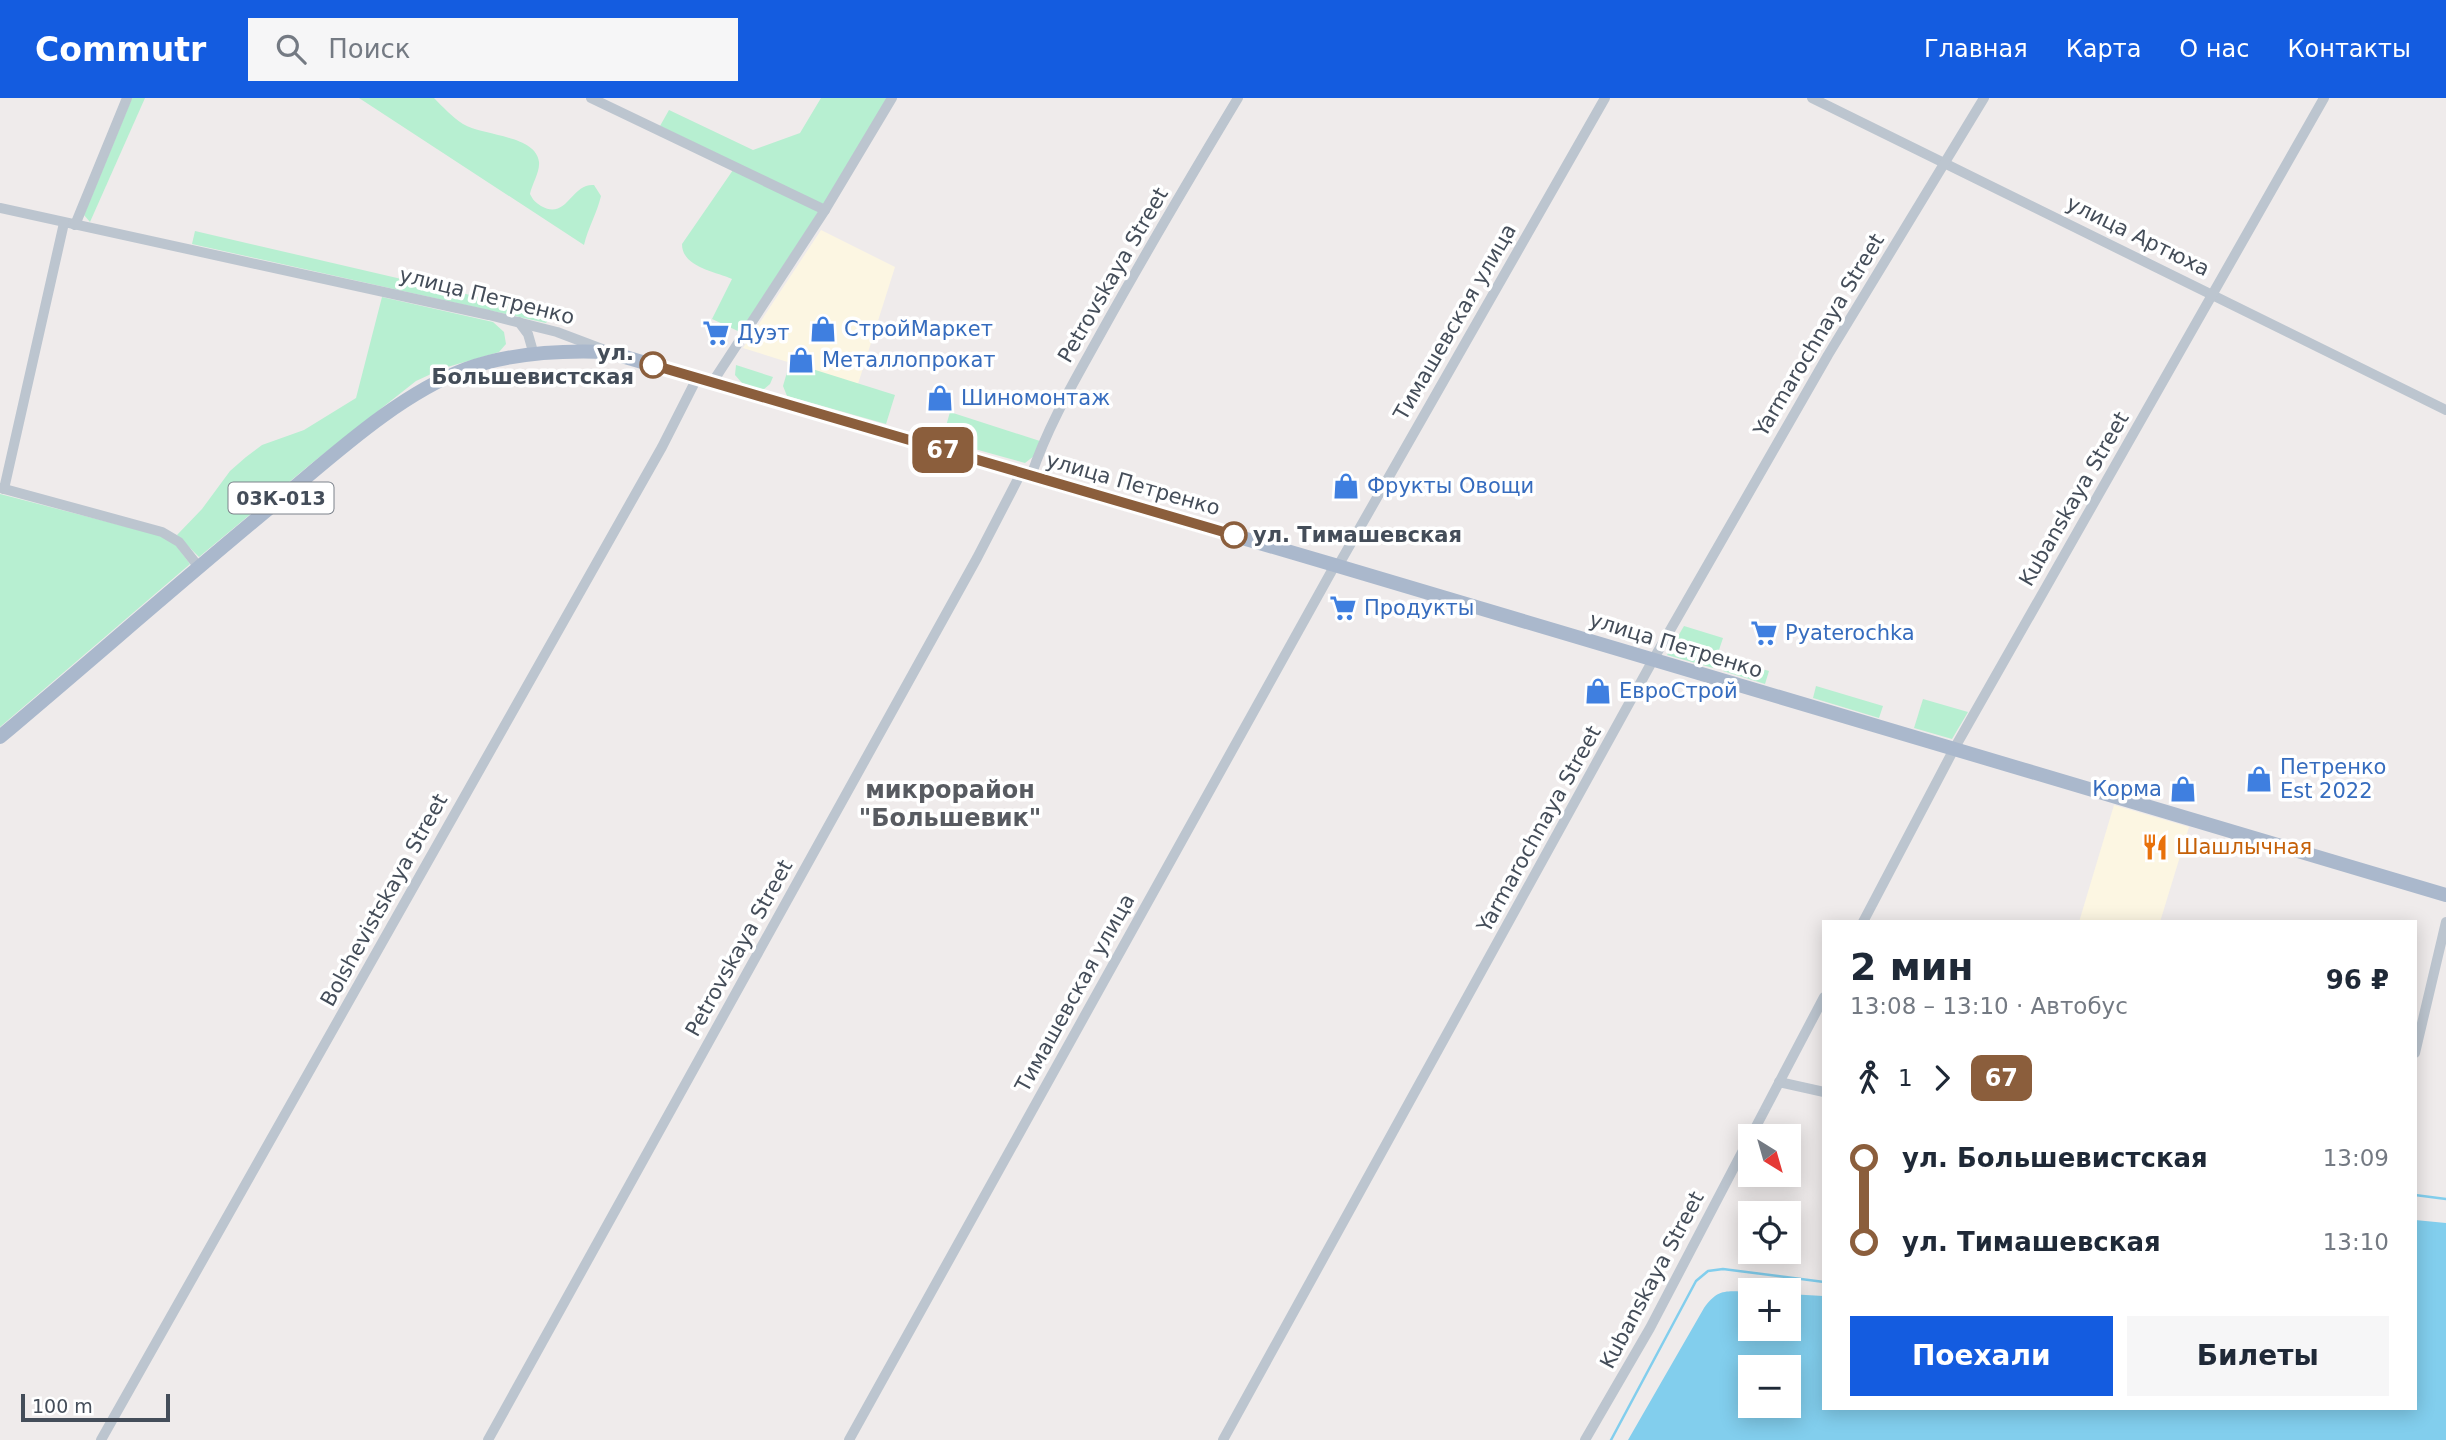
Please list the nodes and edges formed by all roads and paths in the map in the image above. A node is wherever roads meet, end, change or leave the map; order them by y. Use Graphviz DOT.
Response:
graph roads {
  1 [pos="127,98"];
  2 [pos="591,98"];
  3 [pos="892,98"];
  4 [pos="1238,98"];
  5 [pos="1605,98"];
  6 [pos="1812,98"];
  7 [pos="1984,98"];
  8 [pos="2324,98"];
  9 [pos="1944,165"];
  10 [pos="0,208"];
  11 [pos="825,210"];
  12 [pos="69,224"];
  13 [pos="2214,294"];
  14 [pos="518,322"];
  15 [pos="608,352"];
  16 [pos="534,355"];
  17 [pos="697,378"];
  18 [pos="712,383"];
  19 [pos="2446,410"];
  20 [pos="1026,475"];
  21 [pos="2,488"];
  22 [pos="198,566"];
  23 [pos="1337,566"];
  24 [pos="1653,660"];
  25 [pos="0,737"];
  26 [pos="1954,749"];
  27 [pos="2446,895"];
  28 [pos="1864,920"];
  29 [pos="2446,922"];
  30 [pos="1822,1001"];
  31 [pos="2417,1045"];
  32 [pos="1779,1082"];
  33 [pos="1822,1092"];
  34 [pos="1757,1124"];
  35 [pos="1738,1160"];
  36 [pos="101,1440"];
  37 [pos="488,1440"];
  38 [pos="849,1440"];
  39 [pos="1223,1440"];
  40 [pos="1585,1440"];
  1 -- 12 [label="street"];
  2 -- 11 [label="street"];
  3 -- 11 [label="street"];
  4 -- 20 [label="street, Petrovskaya Street"];
  5 -- 23 [label="street, Тимашевская улица"];
  6 -- 9 [label="street, улица Артюха"];
  7 -- 9 [label="street, Yarmarochnaya Street"];
  8 -- 13 [label="street, Kubanskaya Street"];
  9 -- 13 [label="street, улица Артюха"];
  9 -- 24 [label="street, Yarmarochnaya Street"];
  10 -- 12 [label="street, улица Петренко"];
  11 -- 18 [label="street"];
  12 -- 14 [label="street, улица Петренко"];
  12 -- 21 [label="street"];
  13 -- 19 [label="street, улица Артюха"];
  13 -- 26 [label="street, Kubanskaya Street"];
  14 -- 15 [label="street, улица Петренко"];
  14 -- 16 [label="street"];
  15 -- 16 [label="main road, 03К-013"];
  15 -- 17 [label="main road, улица Петренко / 03К-013"];
  16 -- 22 [label="main road, 03К-013"];
  17 -- 18 [label="main road, улица Петренко / 03К-013"];
  17 -- 36 [label="street, Bolshevistskaya Street"];
  18 -- 20 [label="main road, улица Петренко / 03К-013"];
  20 -- 23 [label="main road, улица Петренко / 03К-013"];
  20 -- 37 [label="street, Petrovskaya Street"];
  21 -- 22 [label="street"];
  22 -- 25 [label="main road, 03К-013"];
  23 -- 24 [label="main road, улица Петренко / 03К-013"];
  23 -- 38 [label="street, Тимашевская улица"];
  24 -- 26 [label="main road, улица Петренко / 03К-013"];
  24 -- 39 [label="street, Yarmarochnaya Street"];
  26 -- 27 [label="main road, улица Петренко / 03К-013"];
  26 -- 28 [label="street, Kubanskaya Street"];
  29 -- 31 [label="street"];
  30 -- 32 [label="street, Kubanskaya Street"];
  32 -- 33 [label="street"];
  32 -- 34 [label="street, Kubanskaya Street"];
  35 -- 40 [label="street, Kubanskaya Street"];
}
